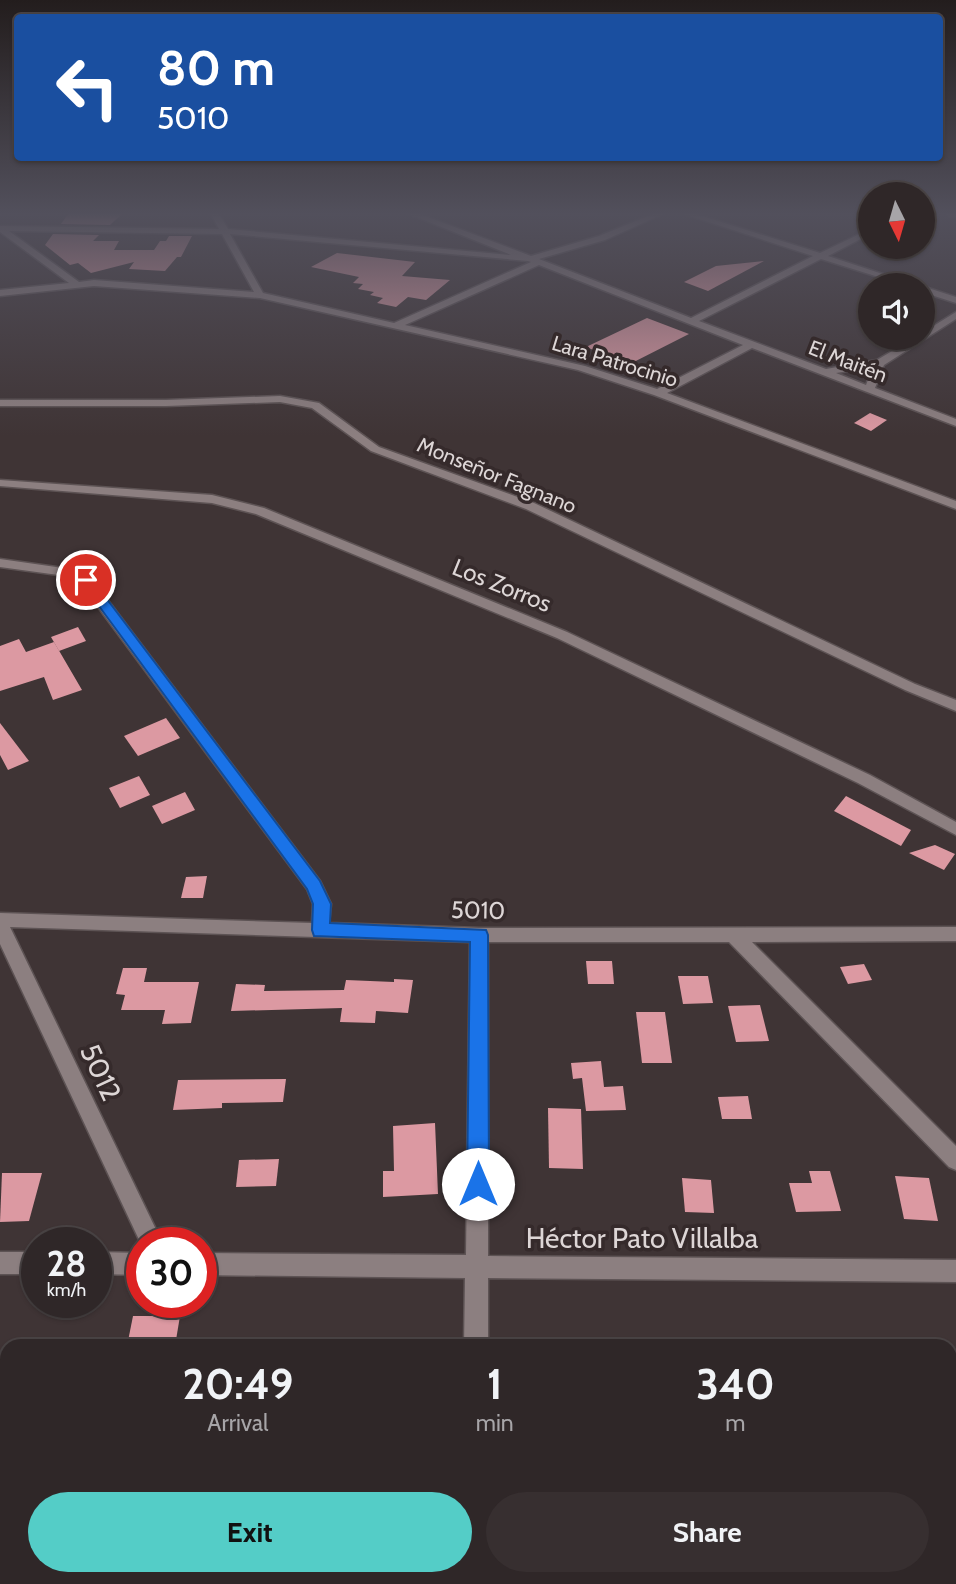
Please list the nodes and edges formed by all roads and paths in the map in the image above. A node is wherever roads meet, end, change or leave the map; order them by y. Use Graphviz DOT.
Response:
graph roads {
  1 [pos="38,288"];
  2 [pos="151,288"];
  3 [pos="256,288"];
  4 [pos="476,288"];
  5 [pos="607,288"];
  6 [pos="758,288"];
  7 [pos="0,293"];
  8 [pos="935,293"];
  9 [pos="260,295"];
  10 [pos="956,300"];
  11 [pos="956,315"];
  12 [pos="692,321"];
  13 [pos="397,325"];
  14 [pos="935,328"];
  15 [pos="752,344"];
  16 [pos="900,350"];
  17 [pos="880,363"];
  18 [pos="824,372"];
  19 [pos="869,390"];
  20 [pos="658,393"];
  21 [pos="0,402"];
  22 [pos="956,423"];
  23 [pos="0,483"];
  24 [pos="956,505"];
  25 [pos="0,563"];
  26 [pos="956,706"];
  27 [pos="956,829"];
  28 [pos="0,922"];
  29 [pos="320,930"];
  30 [pos="733,934"];
  31 [pos="956,934"];
  32 [pos="480,935"];
  33 [pos="956,1160"];
  34 [pos="144,1227"];
  35 [pos="0,1263"];
  36 [pos="21,1263"];
  37 [pos="217,1264"];
  38 [pos="477,1266"];
  39 [pos="956,1270"];
  40 [pos="476,1339"];
  1 -- 7 [label="street, Lara Patrocinio"];
  2 -- 9 [label="street, Lara Patrocinio"];
  3 -- 9 [label="street"];
  4 -- 13 [label="street"];
  5 -- 12 [label="street, El Maitén"];
  6 -- 12 [label="street"];
  8 -- 10 [label="street"];
  9 -- 13 [label="street, Lara Patrocinio"];
  11 -- 14 [label="street"];
  12 -- 15 [label="street, El Maitén"];
  13 -- 20 [label="street, Lara Patrocinio"];
  15 -- 18 [label="street, El Maitén"];
  15 -- 20 [label="street"];
  16 -- 17 [label="street"];
  17 -- 18 [label="street"];
  17 -- 19 [label="street"];
  18 -- 19 [label="street, El Maitén"];
  19 -- 22 [label="street, El Maitén"];
  20 -- 24 [label="street, Lara Patrocinio"];
  21 -- 26 [label="street, Monseñor Fagnano"];
  23 -- 27 [label="street, Los Zorros"];
  25 -- 29 [label="street"];
  28 -- 29 [label="street, 5010"];
  28 -- 34 [label="street, 5012"];
  29 -- 32 [label="street, 5010"];
  30 -- 31 [label="street, 5010"];
  30 -- 32 [label="street, 5010"];
  30 -- 33 [label="street"];
  32 -- 38 [label="street"];
  35 -- 36 [label="street"];
  37 -- 38 [label="street, Héctor Pato Villalba"];
  38 -- 39 [label="street, Héctor Pato Villalba"];
  38 -- 40 [label="street"];
}
